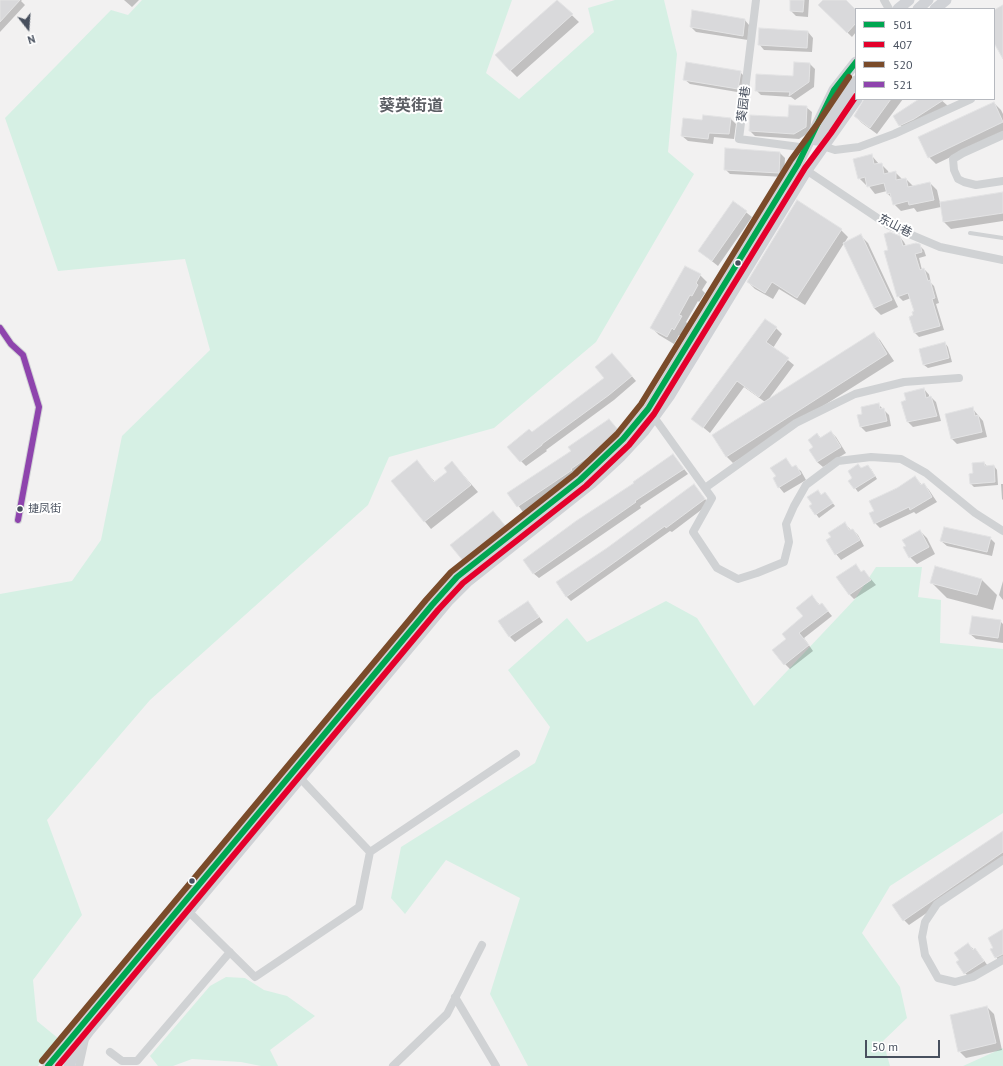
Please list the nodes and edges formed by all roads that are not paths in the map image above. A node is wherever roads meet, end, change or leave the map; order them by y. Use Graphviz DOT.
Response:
graph roads {
  1 [pos="756,0"];
  2 [pos="909,0"];
  3 [pos="928,0"];
  4 [pos="946,0"];
  5 [pos="899,8"];
  6 [pos="919,8"];
  7 [pos="936,8"];
  8 [pos="855,63"];
  9 [pos="853,85"];
  10 [pos="856,100"];
  11 [pos="969,100"];
  12 [pos="1003,135"];
  13 [pos="824,146"];
  14 [pos="807,148"];
  15 [pos="803,167"];
  16 [pos="1003,181"];
  17 [pos="970,233"];
  18 [pos="1003,238"];
  19 [pos="1003,260"];
  20 [pos="0,328"];
  21 [pos="959,378"];
  22 [pos="651,413"];
  23 [pos="705,488"];
  24 [pos="18,520"];
  25 [pos="1003,532"];
  26 [pos="516,754"];
  27 [pos="300,778"];
  28 [pos="370,852"];
  29 [pos="1003,860"];
  30 [pos="189,912"];
  31 [pos="482,945"];
  32 [pos="230,952"];
  33 [pos="1003,960"];
  34 [pos="455,997"];
  35 [pos="85,1036"];
  36 [pos="110,1052"];
  37 [pos="48,1066"];
  38 [pos="69,1066"];
  39 [pos="79,1066"];
  40 [pos="393,1066"];
  41 [pos="496,1066"];
  1 -- 14 [label="street, 葵园巷"];
  2 -- 5 [label="main road"];
  3 -- 6 [label="main road"];
  4 -- 7 [label="main road"];
  8 -- 14 [label="main road"];
  9 -- 15 [label="main road"];
  10 -- 13 [label="main road"];
  11 -- 13 [label="street"];
  12 -- 16 [label="street"];
  13 -- 15 [label="main road"];
  14 -- 15 [label="main road"];
  15 -- 19 [label="street, 东山巷"];
  15 -- 22 [label="main road"];
  17 -- 18 [label="lane"];
  20 -- 24 [label="street"];
  21 -- 23 [label="street"];
  22 -- 23 [label="street"];
  22 -- 27 [label="main road"];
  22 -- 37 [label="main road"];
  23 -- 25 [label="street"];
  26 -- 28 [label="street"];
  27 -- 28 [label="street"];
  27 -- 30 [label="main road"];
  28 -- 32 [label="street"];
  29 -- 33 [label="street"];
  30 -- 32 [label="street"];
  30 -- 35 [label="main road"];
  31 -- 34 [label="street"];
  32 -- 36 [label="street"];
  34 -- 40 [label="street"];
  34 -- 41 [label="street"];
  35 -- 38 [label="main road"];
  35 -- 39 [label="street"];
}
